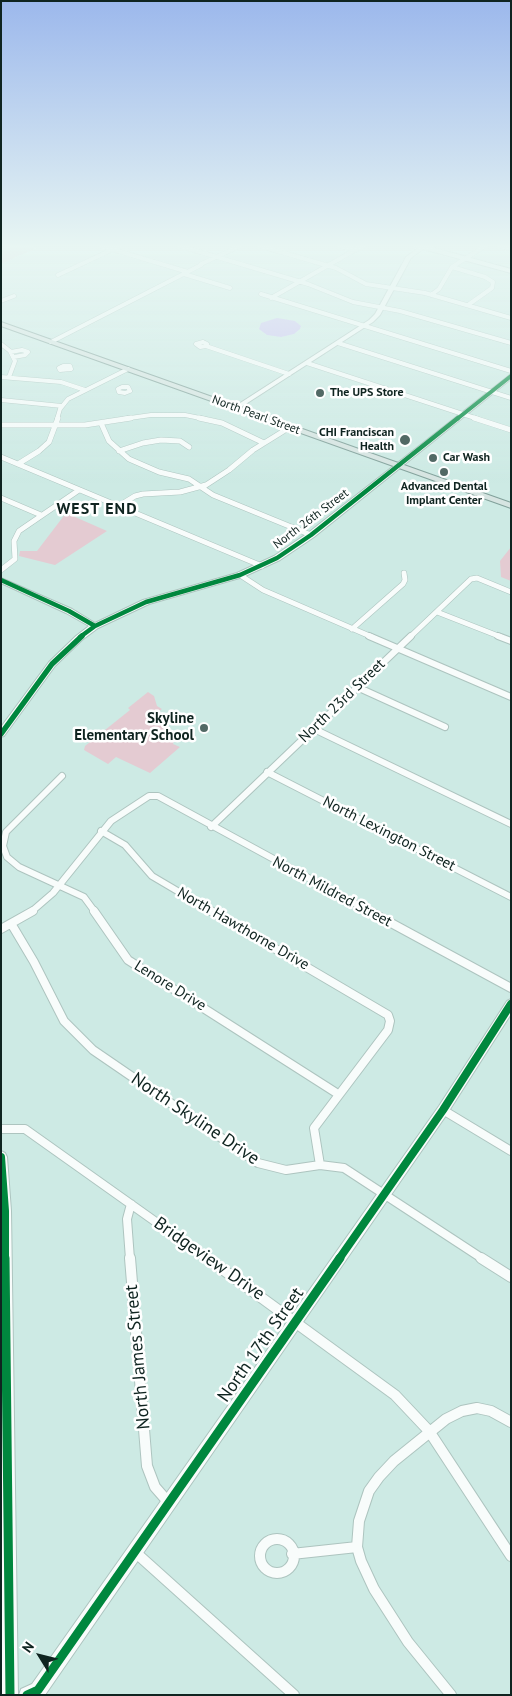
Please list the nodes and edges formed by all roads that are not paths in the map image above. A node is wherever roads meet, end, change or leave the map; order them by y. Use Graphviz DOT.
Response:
graph roads {
  1 [pos="4,325"];
  2 [pos="84,325"];
  3 [pos="449,325"];
  4 [pos="365,326"];
  5 [pos="51,342"];
  6 [pos="338,343"];
  7 [pos="511,343"];
  8 [pos="1,344"];
  9 [pos="206,346"];
  10 [pos="307,363"];
  11 [pos="128,369"];
  12 [pos="60,370"];
  13 [pos="511,371"];
  14 [pos="290,374"];
  15 [pos="1,376"];
  16 [pos="511,376"];
  17 [pos="9,377"];
  18 [pos="53,380"];
  19 [pos="107,380"];
  20 [pos="120,388"];
  21 [pos="85,390"];
  22 [pos="490,392"];
  23 [pos="511,398"];
  24 [pos="1,400"];
  25 [pos="62,406"];
  26 [pos="236,408"];
  27 [pos="462,414"];
  28 [pos="102,423"];
  29 [pos="1,425"];
  30 [pos="56,425"];
  31 [pos="290,427"];
  32 [pos="511,430"];
  33 [pos="264,443"];
  34 [pos="189,447"];
  35 [pos="119,451"];
  36 [pos="1,457"];
  37 [pos="18,464"];
  38 [pos="398,466"];
  39 [pos="202,487"];
  40 [pos="78,490"];
  41 [pos="2,498"];
  42 [pos="511,506"];
  43 [pos="117,507"];
  44 [pos="41,515"];
  45 [pos="311,535"];
  46 [pos="262,566"];
  47 [pos="1,570"];
  48 [pos="404,573"];
  49 [pos="240,574"];
  50 [pos="1,580"];
  51 [pos="511,592"];
  52 [pos="438,612"];
  53 [pos="95,626"];
  54 [pos="352,629"];
  55 [pos="511,641"];
  56 [pos="398,648"];
  57 [pos="357,687"];
  58 [pos="511,697"];
  59 [pos="445,727"];
  60 [pos="314,728"];
  61 [pos="1,734"];
  62 [pos="268,772"];
  63 [pos="62,776"];
  64 [pos="511,824"];
  65 [pos="211,827"];
  66 [pos="101,832"];
  67 [pos="59,884"];
  68 [pos="511,897"];
  69 [pos="12,925"];
  70 [pos="1,929"];
  71 [pos="511,988"];
  72 [pos="511,1004"];
  73 [pos="338,1094"];
  74 [pos="443,1110"];
  75 [pos="1,1129"];
  76 [pos="511,1151"];
  77 [pos="1,1157"];
  78 [pos="320,1165"];
  79 [pos="384,1193"];
  80 [pos="131,1204"];
  81 [pos="511,1278"];
  82 [pos="296,1321"];
  83 [pos="511,1422"];
  84 [pos="429,1431"];
  85 [pos="169,1503"];
  86 [pos="357,1546"];
  87 [pos="135,1552"];
  88 [pos="292,1554"];
  89 [pos="511,1556"];
  90 [pos="5,1666"];
  91 [pos="36,1693"];
  92 [pos="10,1695"];
  93 [pos="294,1695"];
  94 [pos="451,1695"];
  1 -- 5 [label="main road, North Pearl Street"];
  2 -- 5 [label="street"];
  3 -- 7 [label="street"];
  4 -- 6 [label="street"];
  4 -- 13 [label="street"];
  5 -- 11 [label="main road, North Pearl Street"];
  6 -- 10 [label="street"];
  6 -- 22 [label="street"];
  8 -- 17 [label="street"];
  9 -- 14 [label="street"];
  10 -- 14 [label="street"];
  10 -- 27 [label="street"];
  11 -- 19 [label="street"];
  11 -- 26 [label="main road, North Pearl Street"];
  12 -- 18 [label="street"];
  14 -- 26 [label="street"];
  15 -- 17 [label="street"];
  16 -- 22 [label="street, North 26th Street"];
  17 -- 18 [label="street"];
  18 -- 21 [label="street"];
  19 -- 20 [label="street"];
  19 -- 21 [label="street"];
  21 -- 25 [label="street"];
  22 -- 23 [label="street"];
  22 -- 27 [label="street, North 26th Street"];
  24 -- 25 [label="street"];
  25 -- 30 [label="street"];
  26 -- 31 [label="main road, North Pearl Street"];
  27 -- 32 [label="street"];
  27 -- 38 [label="street, North 26th Street"];
  28 -- 30 [label="street"];
  28 -- 33 [label="street"];
  28 -- 35 [label="street"];
  29 -- 30 [label="street"];
  30 -- 37 [label="street"];
  31 -- 33 [label="street"];
  31 -- 38 [label="main road, North Pearl Street"];
  33 -- 39 [label="street"];
  34 -- 35 [label="street"];
  35 -- 39 [label="street"];
  36 -- 37 [label="street"];
  37 -- 40 [label="street"];
  38 -- 42 [label="main road, North Pearl Street"];
  38 -- 45 [label="street, North 26th Street"];
  39 -- 43 [label="street"];
  39 -- 45 [label="street"];
  40 -- 43 [label="street"];
  40 -- 44 [label="street"];
  41 -- 44 [label="street"];
  43 -- 46 [label="street"];
  44 -- 47 [label="street"];
  45 -- 46 [label="street, North 26th Street"];
  46 -- 49 [label="street, North 26th Street"];
  48 -- 54 [label="street"];
  49 -- 53 [label="street, North 26th Street"];
  49 -- 54 [label="street"];
  50 -- 53 [label="street"];
  51 -- 52 [label="street, North 23rd Street"];
  52 -- 55 [label="street"];
  52 -- 56 [label="street, North 23rd Street"];
  53 -- 61 [label="street, North 26th Street"];
  54 -- 56 [label="street"];
  56 -- 57 [label="street, North 23rd Street"];
  56 -- 58 [label="street"];
  57 -- 59 [label="street"];
  57 -- 60 [label="street, North 23rd Street"];
  60 -- 62 [label="street, North 23rd Street"];
  60 -- 64 [label="street"];
  62 -- 65 [label="street, North 23rd Street"];
  62 -- 68 [label="street, North Lexington Street"];
  63 -- 67 [label="street, Lenore Drive"];
  65 -- 66 [label="street, North Mildred Street"];
  65 -- 71 [label="street, North Mildred Street"];
  66 -- 67 [label="street"];
  66 -- 73 [label="street, North Hawthorne Drive"];
  67 -- 69 [label="street"];
  67 -- 73 [label="street, Lenore Drive"];
  69 -- 70 [label="street"];
  69 -- 78 [label="street, North Skyline Drive"];
  72 -- 74 [label="street, North 17th Street"];
  73 -- 78 [label="street"];
  74 -- 76 [label="street"];
  74 -- 79 [label="street, North 17th Street"];
  75 -- 80 [label="street, Bridgeview Drive"];
  77 -- 90 [label="street"];
  78 -- 79 [label="street, North Skyline Drive"];
  79 -- 81 [label="street, North Skyline Drive"];
  79 -- 82 [label="street, North 17th Street"];
  80 -- 82 [label="street, Bridgeview Drive"];
  80 -- 85 [label="street, North James Street"];
  82 -- 84 [label="street, Bridgeview Drive"];
  82 -- 85 [label="street, North 17th Street"];
  83 -- 84 [label="street"];
  84 -- 86 [label="street"];
  84 -- 89 [label="street, Bridgeview Drive"];
  85 -- 87 [label="street, North 17th Street"];
  86 -- 88 [label="street"];
  86 -- 94 [label="street"];
  87 -- 91 [label="street, North 17th Street"];
  87 -- 93 [label="street"];
  90 -- 92 [label="street"];
}
